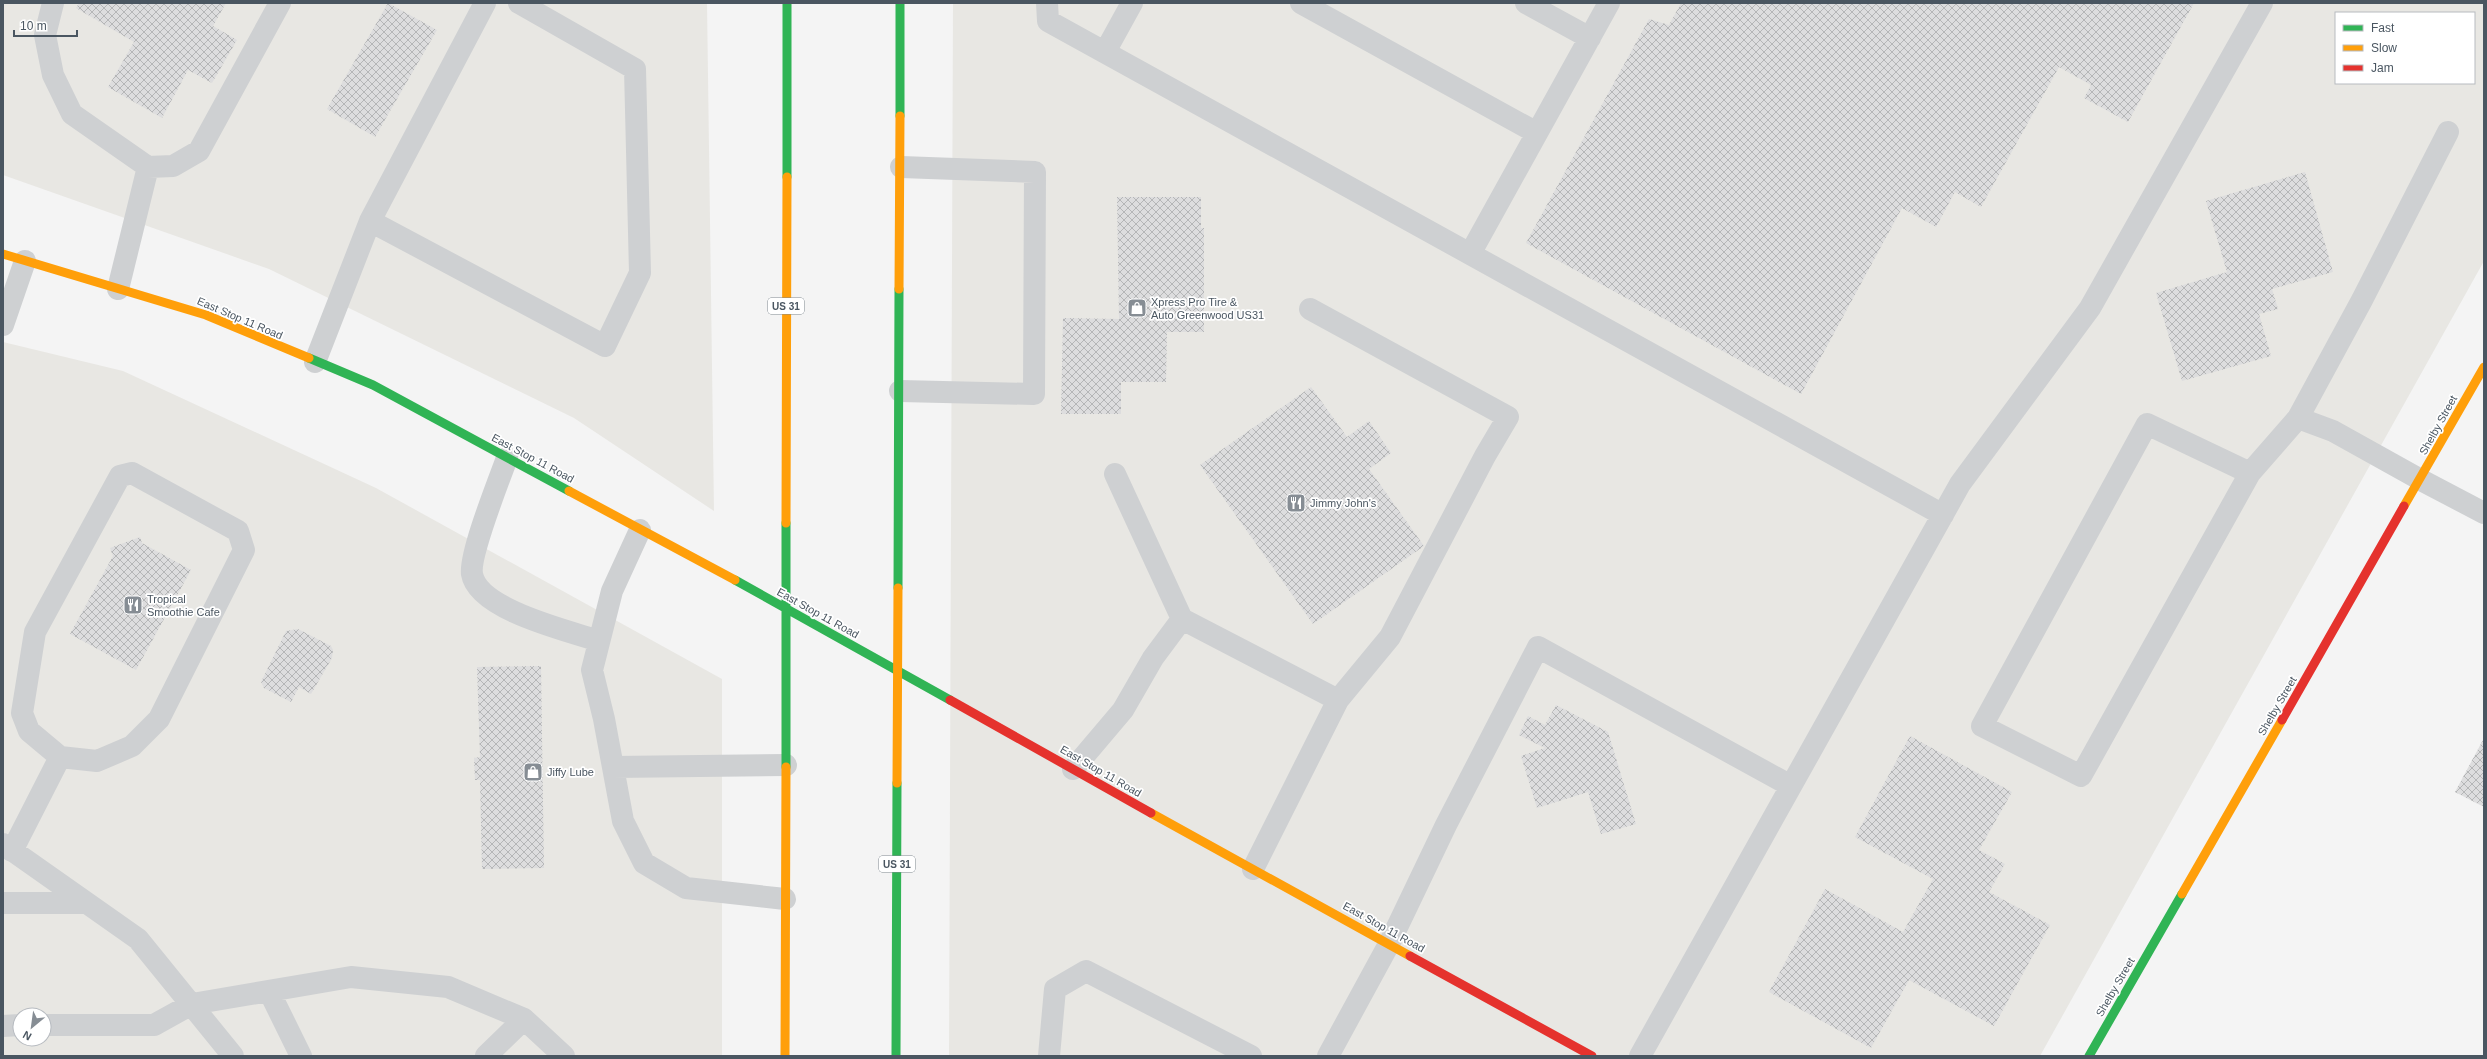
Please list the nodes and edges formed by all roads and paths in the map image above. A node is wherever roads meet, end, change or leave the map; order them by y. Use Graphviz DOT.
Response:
graph roads {
  1 [pos="53,3"];
  2 [pos="280,3"];
  3 [pos="485,3"];
  4 [pos="519,3"];
  5 [pos="787,3"];
  6 [pos="900,3"];
  7 [pos="1047,3"];
  8 [pos="1132,3"];
  9 [pos="1300,3"];
  10 [pos="1526,3"];
  11 [pos="1609,3"];
  12 [pos="2262,3"];
  13 [pos="1590,38"];
  14 [pos="1105,52"];
  15 [pos="2448,132"];
  16 [pos="1537,133"];
  17 [pos="148,167"];
  18 [pos="901,168"];
  19 [pos="370,221"];
  20 [pos="3,254"];
  21 [pos="1470,254"];
  22 [pos="25,261"];
  23 [pos="118,289"];
  24 [pos="1310,309"];
  25 [pos="3,325"];
  26 [pos="315,362"];
  27 [pos="2484,367"];
  28 [pos="900,391"];
  29 [pos="2298,418"];
  30 [pos="507,458"];
  31 [pos="2250,473"];
  32 [pos="1115,474"];
  33 [pos="2421,480"];
  34 [pos="2484,514"];
  35 [pos="1943,515"];
  36 [pos="640,530"];
  37 [pos="786,608"];
  38 [pos="1182,619"];
  39 [pos="599,641"];
  40 [pos="898,672"];
  41 [pos="1338,700"];
  42 [pos="60,757"];
  43 [pos="786,765"];
  44 [pos="613,767"];
  45 [pos="1072,768"];
  46 [pos="1791,786"];
  47 [pos="7,848"];
  48 [pos="1253,869"];
  49 [pos="785,899"];
  50 [pos="3,903"];
  51 [pos="85,903"];
  52 [pos="1389,944"];
  53 [pos="269,991"];
  54 [pos="192,1004"];
  55 [pos="524,1019"];
  56 [pos="52,1025"];
  57 [pos="233,1056"];
  58 [pos="301,1056"];
  59 [pos="486,1056"];
  60 [pos="564,1056"];
  61 [pos="785,1056"];
  62 [pos="896,1056"];
  63 [pos="1049,1056"];
  64 [pos="1251,1056"];
  65 [pos="1328,1056"];
  66 [pos="1592,1056"];
  67 [pos="1640,1056"];
  68 [pos="2089,1056"];
  1 -- 17 [label="street"];
  2 -- 17 [label="street"];
  3 -- 19 [label="street"];
  4 -- 19 [label="street"];
  5 -- 37 [label="main road, US 31"];
  6 -- 18 [label="main road, US 31"];
  7 -- 14 [label="street"];
  8 -- 14 [label="street"];
  9 -- 16 [label="street"];
  10 -- 13 [label="street"];
  11 -- 13 [label="street"];
  12 -- 35 [label="street"];
  13 -- 16 [label="street"];
  14 -- 21 [label="street"];
  15 -- 29 [label="street"];
  16 -- 21 [label="street"];
  17 -- 23 [label="street"];
  18 -- 28 [label="main road, US 31"];
  18 -- 28 [label="street"];
  19 -- 26 [label="street"];
  20 -- 22 [label="main road, East Stop 11 Road"];
  21 -- 35 [label="street"];
  22 -- 23 [label="main road, East Stop 11 Road"];
  22 -- 25 [label="street"];
  23 -- 26 [label="main road, East Stop 11 Road"];
  24 -- 41 [label="street"];
  26 -- 30 [label="main road, East Stop 11 Road"];
  27 -- 33 [label="main road, Shelby Street"];
  28 -- 40 [label="main road, US 31"];
  29 -- 31 [label="street"];
  29 -- 33 [label="street"];
  30 -- 36 [label="main road, East Stop 11 Road"];
  30 -- 39 [label="street"];
  31 -- 31 [label="street"];
  32 -- 38 [label="street"];
  33 -- 34 [label="street"];
  33 -- 68 [label="main road, Shelby Street"];
  35 -- 46 [label="street"];
  36 -- 37 [label="main road, East Stop 11 Road"];
  36 -- 39 [label="street"];
  37 -- 40 [label="main road, East Stop 11 Road"];
  37 -- 43 [label="main road, US 31"];
  38 -- 41 [label="street"];
  38 -- 45 [label="street"];
  39 -- 44 [label="street"];
  40 -- 45 [label="main road, East Stop 11 Road"];
  40 -- 62 [label="main road, US 31"];
  41 -- 48 [label="street"];
  42 -- 42 [label="street"];
  42 -- 47 [label="street"];
  43 -- 44 [label="street"];
  43 -- 49 [label="main road, US 31"];
  44 -- 49 [label="street"];
  45 -- 48 [label="main road, East Stop 11 Road"];
  46 -- 52 [label="street"];
  46 -- 67 [label="street"];
  47 -- 51 [label="street"];
  48 -- 52 [label="main road, East Stop 11 Road"];
  49 -- 61 [label="main road, US 31"];
  50 -- 51 [label="street"];
  51 -- 54 [label="street"];
  52 -- 65 [label="street"];
  52 -- 66 [label="main road, East Stop 11 Road"];
  53 -- 54 [label="street"];
  53 -- 55 [label="street"];
  53 -- 58 [label="street"];
  54 -- 56 [label="street"];
  54 -- 57 [label="street"];
  55 -- 59 [label="street"];
  55 -- 60 [label="street"];
  63 -- 64 [label="street"];
}
